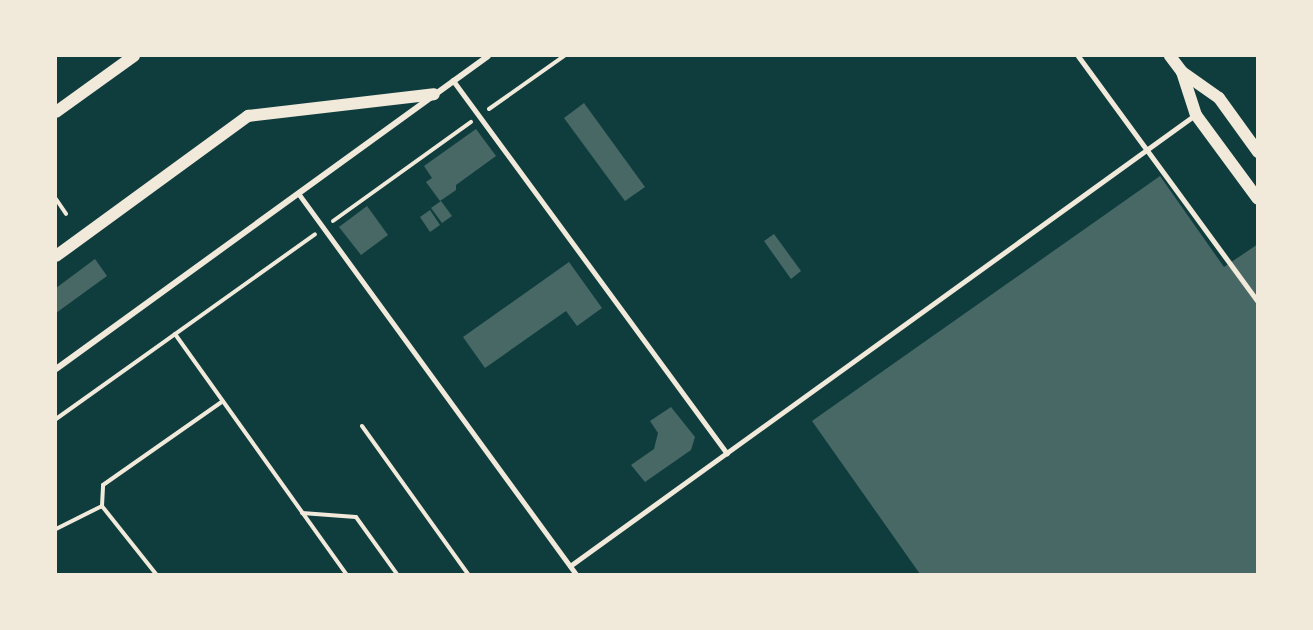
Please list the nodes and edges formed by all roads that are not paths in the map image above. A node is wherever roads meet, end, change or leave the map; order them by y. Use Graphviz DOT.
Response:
graph roads {
  1 [pos="134,56"];
  2 [pos="488,56"];
  3 [pos="1078,56"];
  4 [pos="1170,56"];
  5 [pos="1182,72"];
  6 [pos="453,81"];
  7 [pos="434,94"];
  8 [pos="56,112"];
  9 [pos="1196,115"];
  10 [pos="1147,150"];
  11 [pos="1257,152"];
  12 [pos="299,194"];
  13 [pos="1257,199"];
  14 [pos="56,256"];
  15 [pos="1257,302"];
  16 [pos="56,369"];
  17 [pos="727,453"];
  18 [pos="570,566"];
  19 [pos="576,574"];
  1 -- 8 [label="main road"];
  2 -- 6 [label="street"];
  3 -- 10 [label="street"];
  4 -- 5 [label="main road"];
  5 -- 9 [label="main road"];
  5 -- 11 [label="main road"];
  6 -- 7 [label="street"];
  6 -- 17 [label="lane"];
  7 -- 12 [label="street"];
  7 -- 14 [label="main road"];
  9 -- 10 [label="lane"];
  9 -- 13 [label="main road"];
  10 -- 15 [label="street"];
  10 -- 17 [label="lane"];
  12 -- 16 [label="street"];
  12 -- 18 [label="lane"];
  17 -- 18 [label="lane"];
  18 -- 19 [label="lane"];
}
